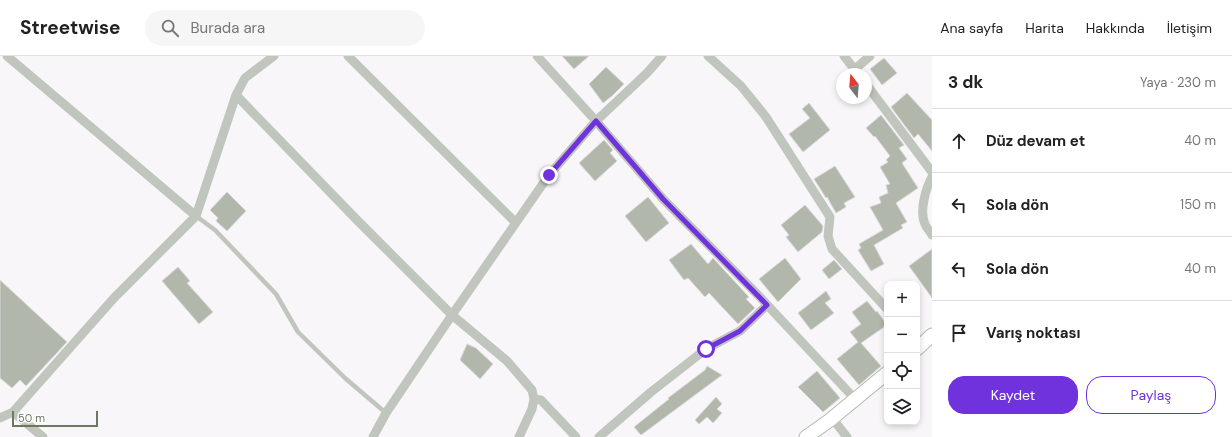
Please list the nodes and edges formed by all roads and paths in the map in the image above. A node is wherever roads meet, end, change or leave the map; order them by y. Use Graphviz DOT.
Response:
graph roads {
  1 [pos="7,56"];
  2 [pos="274,56"];
  3 [pos="348,56"];
  4 [pos="537,56"];
  5 [pos="662,56"];
  6 [pos="708,56"];
  7 [pos="844,56"];
  8 [pos="870,56"];
  9 [pos="853,68"];
  10 [pos="860,68"];
  11 [pos="872,92"];
  12 [pos="236,95"];
  13 [pos="596,121"];
  14 [pos="932,172"];
  15 [pos="932,176"];
  16 [pos="196,216"];
  17 [pos="515,222"];
  18 [pos="932,235"];
  19 [pos="767,305"];
  20 [pos="884,306"];
  21 [pos="452,315"];
  22 [pos="932,335"];
  23 [pos="920,344"];
  24 [pos="884,375"];
  25 [pos="534,399"];
  26 [pos="855,399"];
  27 [pos="13,412"];
  28 [pos="386,413"];
  29 [pos="0,418"];
  30 [pos="832,418"];
  31 [pos="43,437"];
  32 [pos="373,437"];
  33 [pos="520,437"];
  34 [pos="576,437"];
  35 [pos="599,437"];
  36 [pos="806,437"];
  37 [pos="847,437"];
  1 -- 16 [label="street"];
  2 -- 12 [label="street"];
  3 -- 17 [label="street"];
  4 -- 13 [label="street"];
  5 -- 13 [label="street"];
  6 -- 20 [label="street"];
  7 -- 9 [label="street"];
  8 -- 10 [label="street"];
  11 -- 14 [label="street"];
  12 -- 16 [label="street"];
  12 -- 21 [label="street"];
  13 -- 17 [label="street"];
  13 -- 19 [label="street"];
  15 -- 18 [label="street"];
  16 -- 27 [label="street"];
  16 -- 28 [label="lane"];
  17 -- 21 [label="street"];
  19 -- 26 [label="street"];
  19 -- 35 [label="street"];
  21 -- 25 [label="street"];
  21 -- 28 [label="street"];
  22 -- 23 [label="street"];
  24 -- 26 [label="street"];
  25 -- 33 [label="street"];
  25 -- 34 [label="street"];
  26 -- 30 [label="street"];
  27 -- 29 [label="street"];
  27 -- 31 [label="street"];
  28 -- 32 [label="street"];
  30 -- 36 [label="street"];
  30 -- 37 [label="street"];
}
